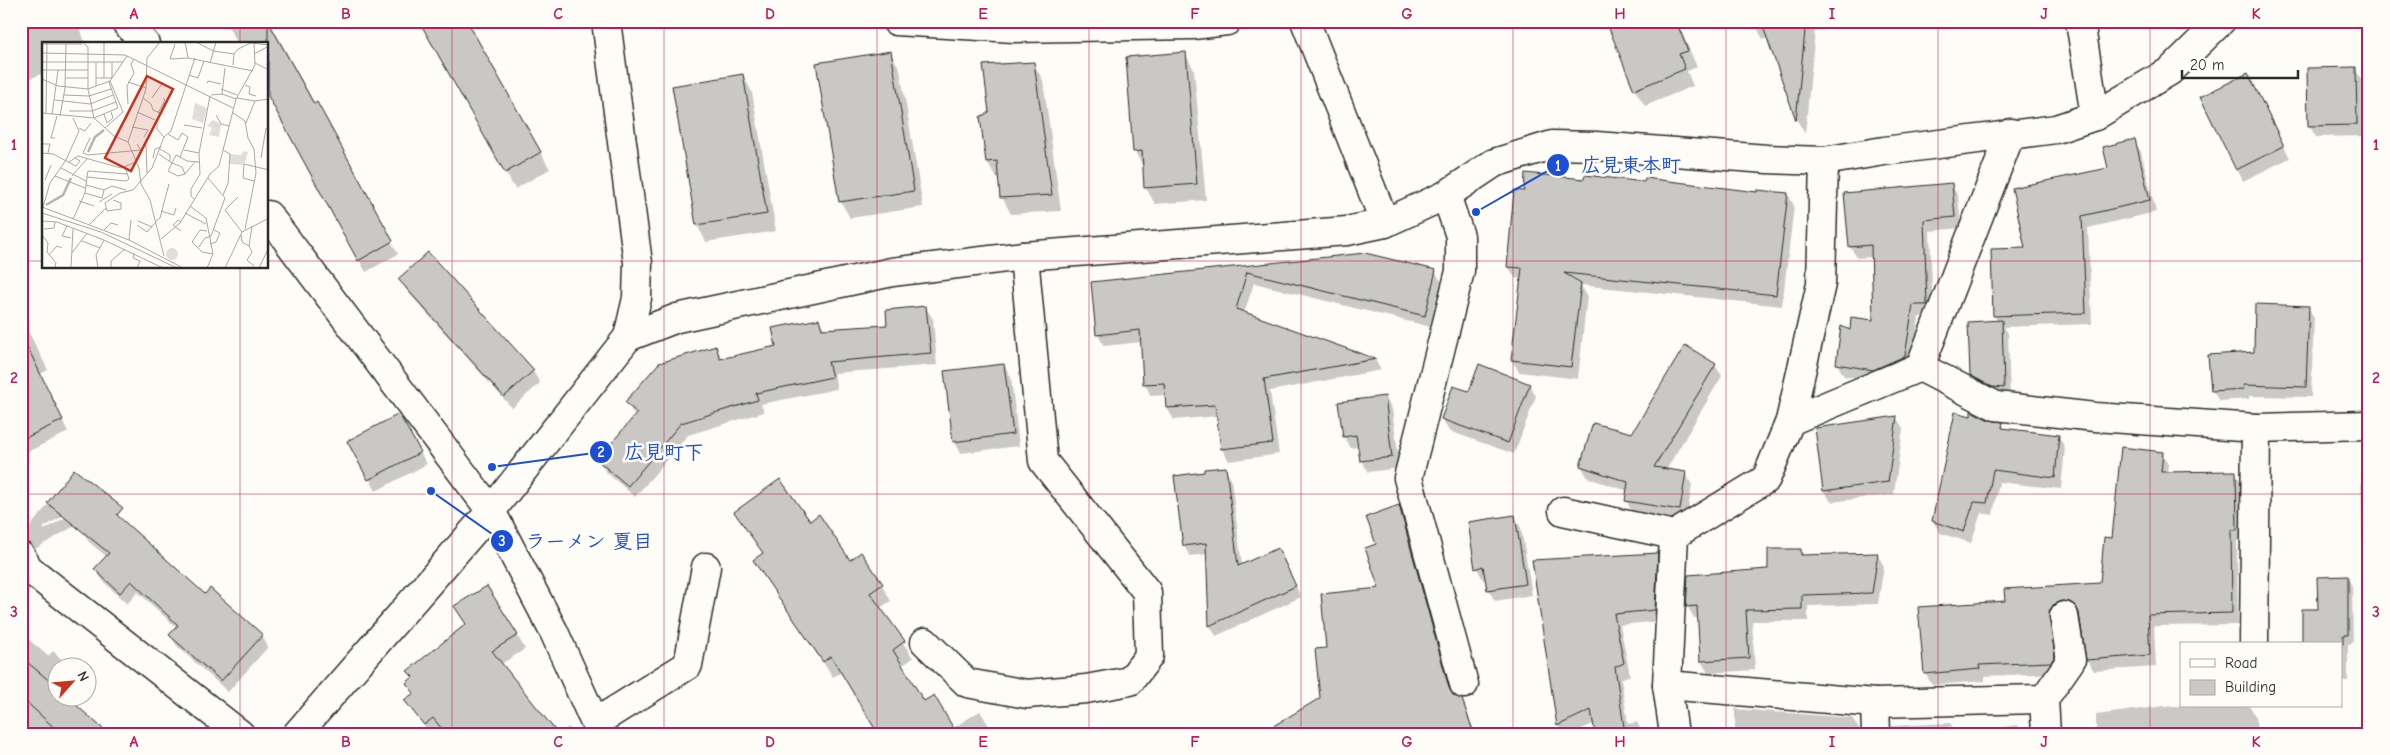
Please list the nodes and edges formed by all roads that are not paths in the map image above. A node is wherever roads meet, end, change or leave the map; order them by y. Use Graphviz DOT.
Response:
graph roads {
  1 [pos="125,21"];
  2 [pos="606,21"];
  3 [pos="896,21"];
  4 [pos="1227,21"];
  5 [pos="1305,21"];
  6 [pos="2080,21"];
  7 [pos="2221,21"];
  8 [pos="143,42"];
  9 [pos="2095,116"];
  10 [pos="2011,133"];
  11 [pos="1824,161"];
  12 [pos="1446,195"];
  13 [pos="269,216"];
  14 [pos="1385,223"];
  15 [pos="1024,256"];
  16 [pos="628,337"];
  17 [pos="1920,367"];
  18 [pos="1790,421"];
  19 [pos="2369,425"];
  20 [pos="2256,428"];
  21 [pos="491,511"];
  22 [pos="1563,511"];
  23 [pos="1674,535"];
  24 [pos="24,567"];
  25 [pos="706,567"];
  26 [pos="2064,616"];
  27 [pos="925,642"];
  28 [pos="2254,642"];
  29 [pos="1464,684"];
  30 [pos="1667,685"];
  31 [pos="2044,698"];
  32 [pos="1875,703"];
  33 [pos="240,734"];
  34 [pos="297,734"];
  35 [pos="1674,734"];
  36 [pos="1876,734"];
  37 [pos="2046,734"];
  1 -- 8 [label="street"];
  2 -- 16 [label="street"];
  3 -- 4 [label="street"];
  5 -- 14 [label="street"];
  6 -- 9 [label="street"];
  7 -- 9 [label="street"];
  9 -- 10 [label="street"];
  10 -- 11 [label="street"];
  10 -- 17 [label="street"];
  11 -- 12 [label="street"];
  11 -- 18 [label="street"];
  12 -- 14 [label="street"];
  12 -- 29 [label="street"];
  13 -- 21 [label="street"];
  14 -- 15 [label="street"];
  15 -- 16 [label="street"];
  15 -- 27 [label="street"];
  16 -- 21 [label="street"];
  17 -- 18 [label="street"];
  17 -- 20 [label="street"];
  18 -- 23 [label="street"];
  19 -- 20 [label="street"];
  20 -- 28 [label="street"];
  21 -- 25 [label="street"];
  21 -- 34 [label="street"];
  22 -- 23 [label="street"];
  23 -- 30 [label="street"];
  24 -- 33 [label="street"];
  26 -- 31 [label="street"];
  30 -- 32 [label="street"];
  30 -- 35 [label="street"];
  31 -- 32 [label="street"];
  31 -- 37 [label="street"];
  32 -- 36 [label="street"];
}
